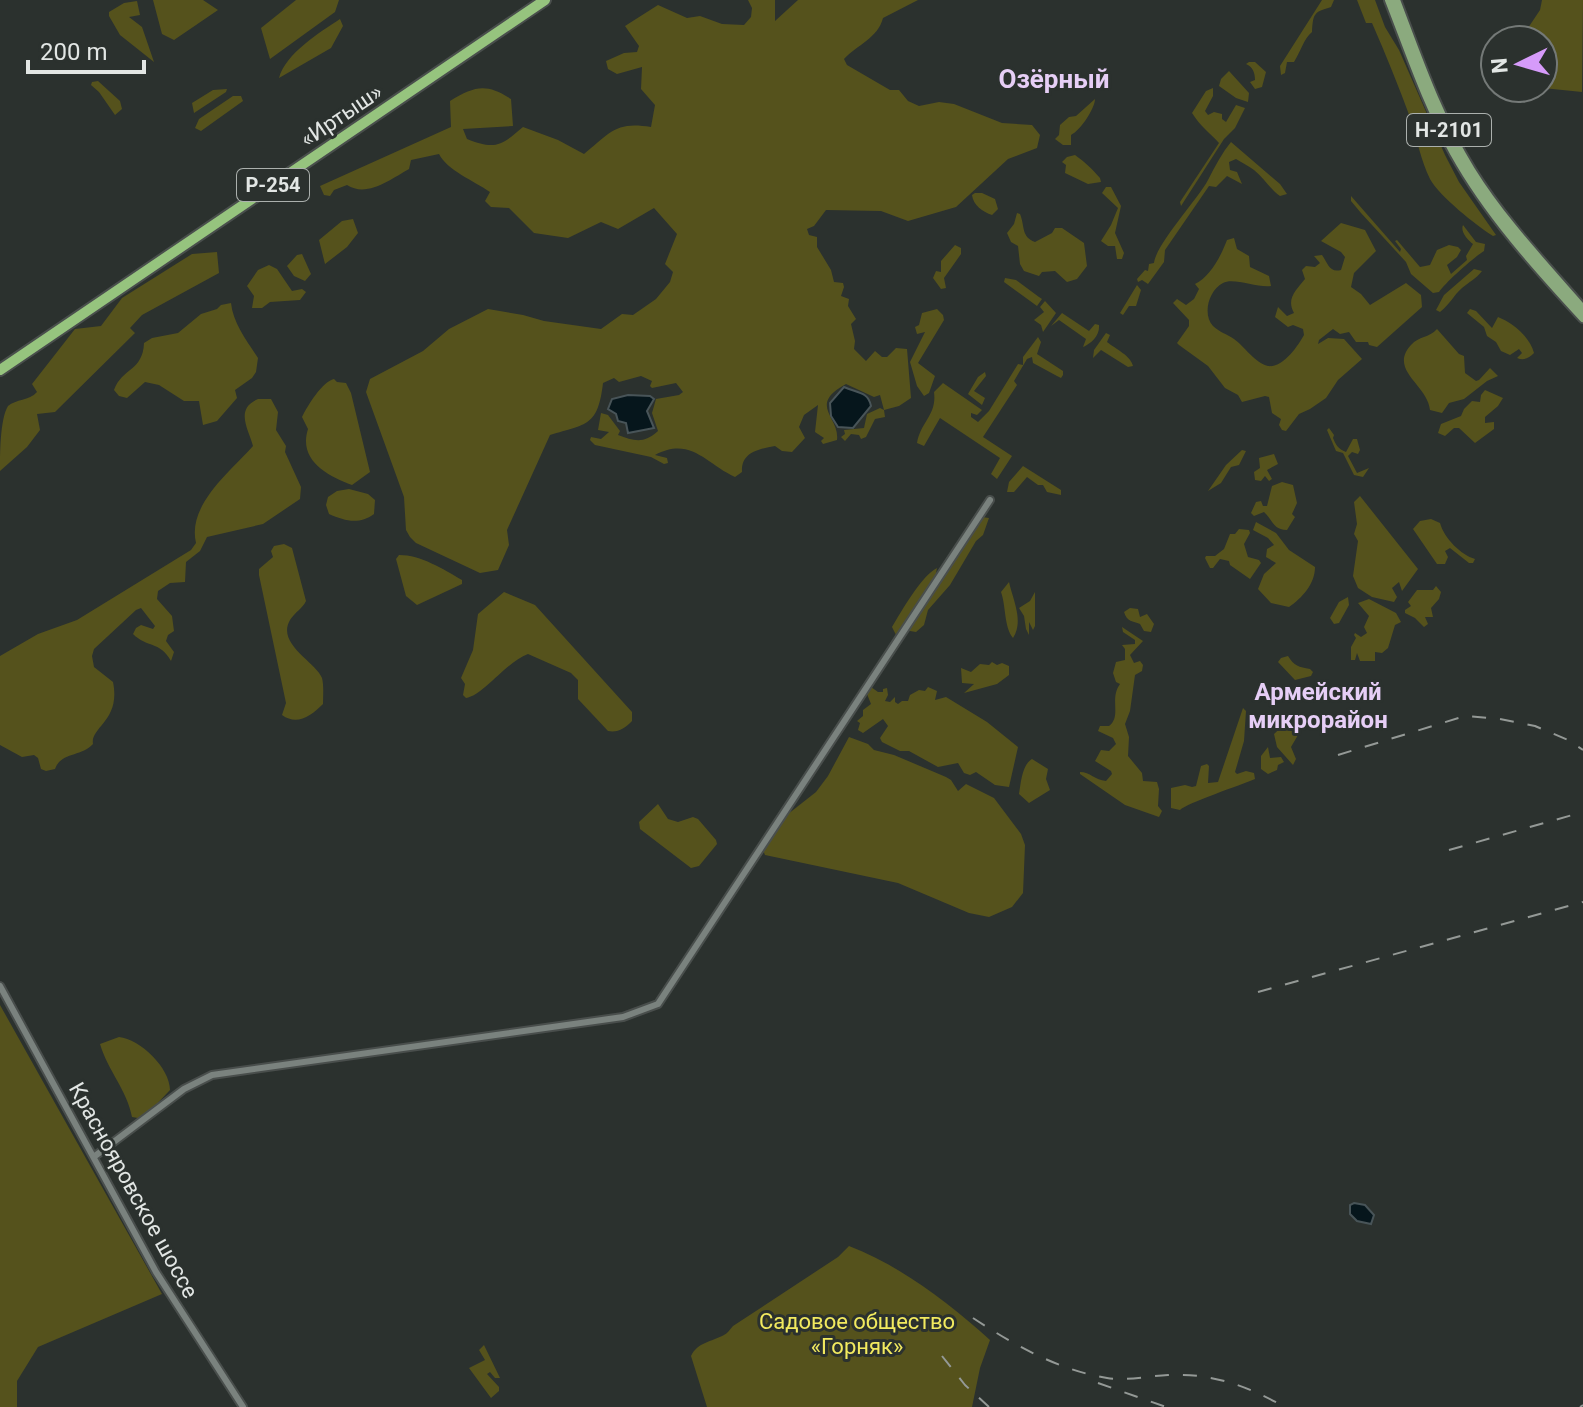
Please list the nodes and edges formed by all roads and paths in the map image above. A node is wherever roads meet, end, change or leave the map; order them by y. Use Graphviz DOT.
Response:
graph roads {
  1 [pos="545,0"];
  2 [pos="1389,0"];
  3 [pos="1396,0"];
  4 [pos="1583,309"];
  5 [pos="1583,318"];
  6 [pos="0,370"];
  7 [pos="990,500"];
  8 [pos="0,986"];
  9 [pos="95,1156"];
  10 [pos="243,1407"];
  1 -- 6 [label="highway, «Иртыш» / Р-254"];
  2 -- 5 [label="main road"];
  3 -- 4 [label="main road, Н-2101"];
  7 -- 9 [label="street"];
  8 -- 9 [label="street, Краснояровское шоссе"];
  9 -- 10 [label="street, Краснояровское шоссе"];
}
